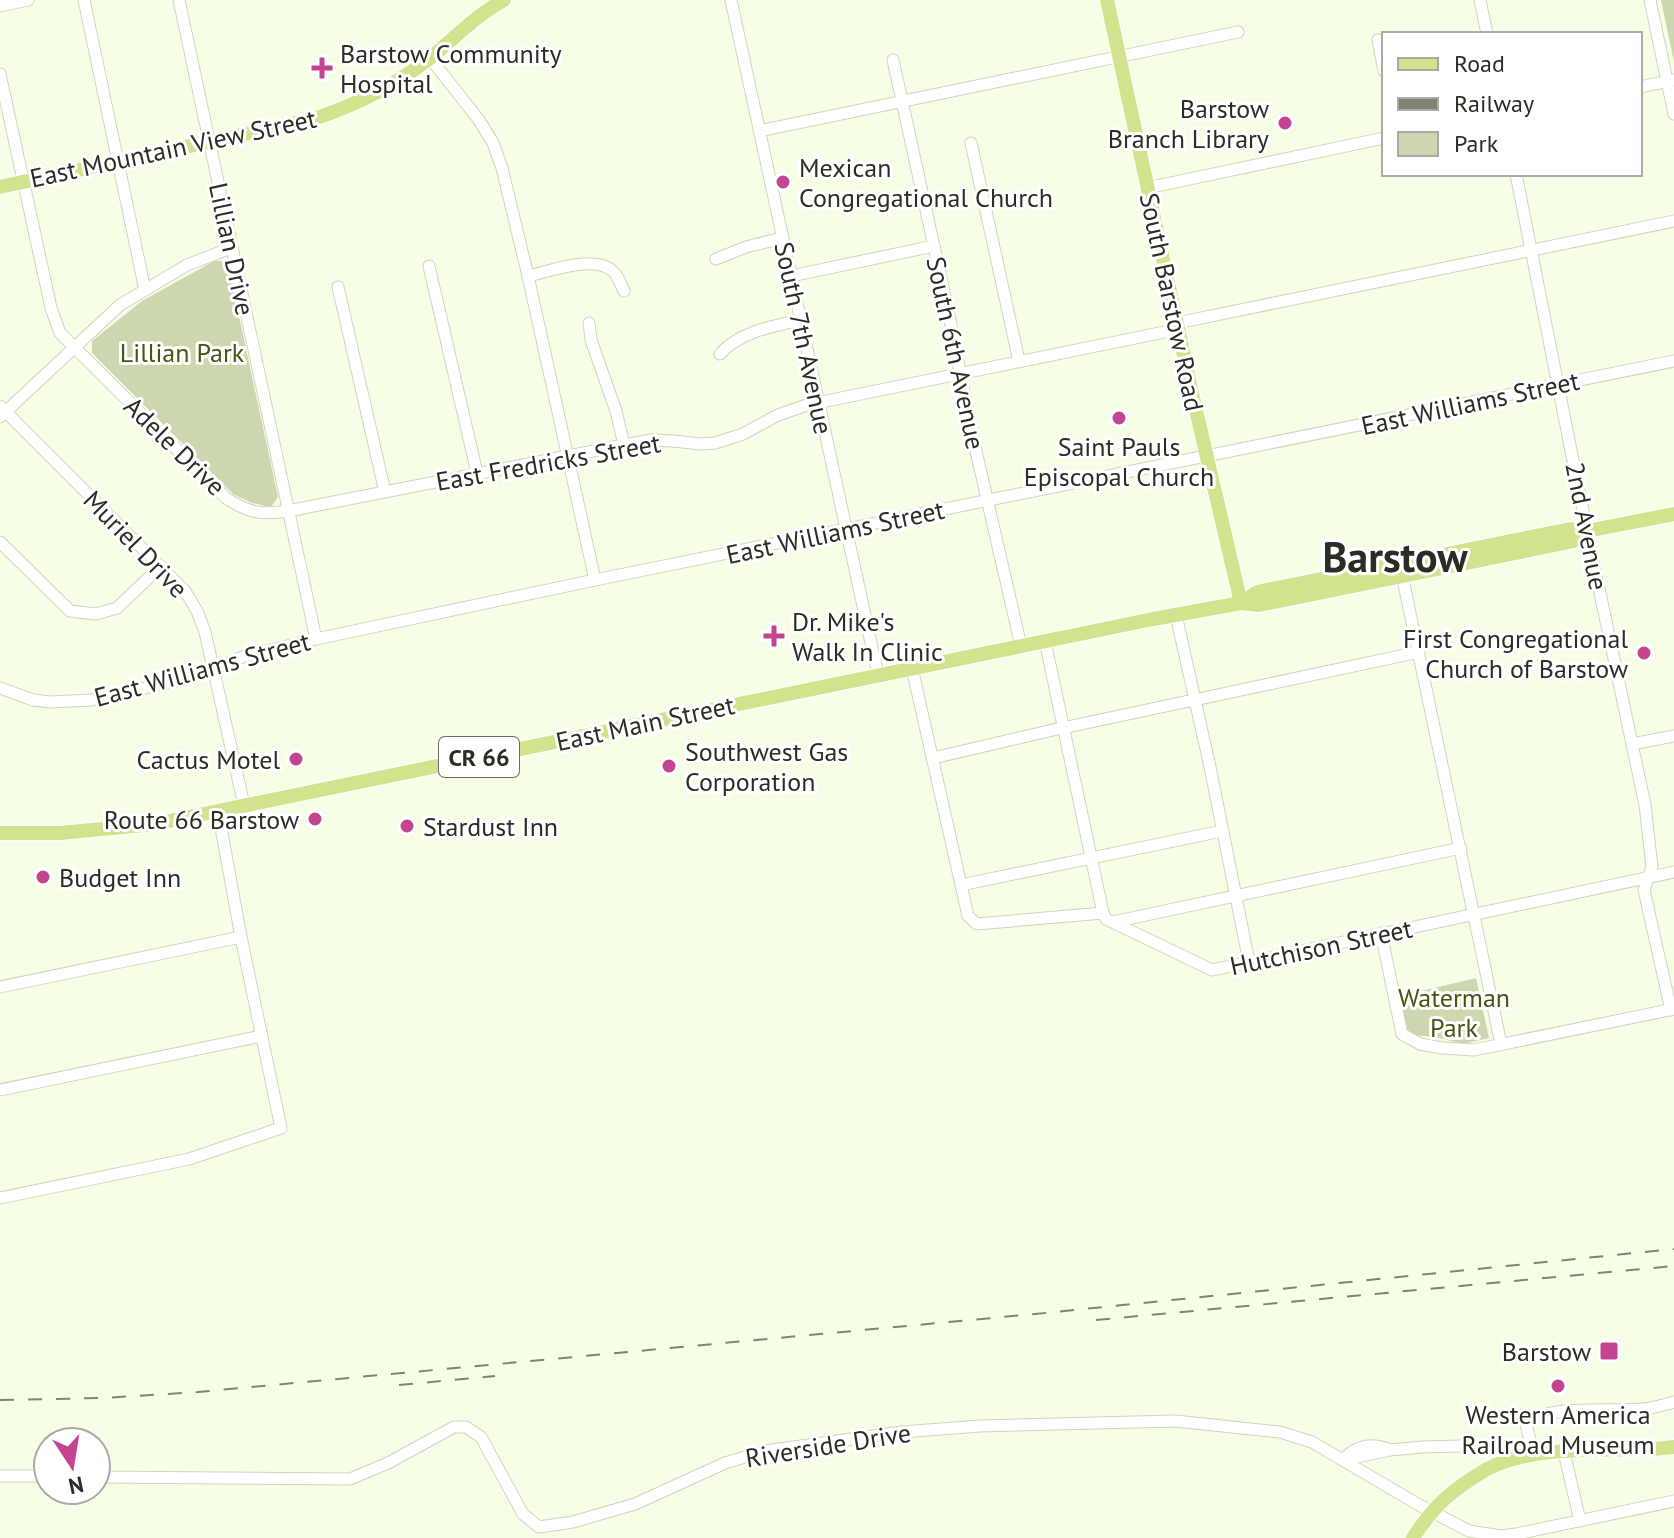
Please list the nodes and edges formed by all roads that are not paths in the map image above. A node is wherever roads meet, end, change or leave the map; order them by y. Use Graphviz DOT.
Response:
graph roads {
  1 [pos="28,0"];
  2 [pos="84,0"];
  3 [pos="179,0"];
  4 [pos="504,0"];
  5 [pos="731,0"];
  6 [pos="1107,0"];
  7 [pos="1480,0"];
  8 [pos="1650,0"];
  9 [pos="0,6"];
  10 [pos="1238,32"];
  11 [pos="1487,32"];
  12 [pos="1378,40"];
  13 [pos="1119,57"];
  14 [pos="430,58"];
  15 [pos="893,60"];
  16 [pos="1382,61"];
  17 [pos="0,74"];
  18 [pos="1671,80"];
  19 [pos="1642,87"];
  20 [pos="902,102"];
  21 [pos="1674,114"];
  22 [pos="759,131"];
  23 [pos="1382,138"];
  24 [pos="209,142"];
  25 [pos="971,143"];
  26 [pos="118,162"];
  27 [pos="1516,176"];
  28 [pos="23,182"];
  29 [pos="0,187"];
  30 [pos="1147,188"];
  31 [pos="1674,221"];
  32 [pos="782,238"];
  33 [pos="934,246"];
  34 [pos="231,248"];
  35 [pos="1530,250"];
  36 [pos="716,259"];
  37 [pos="429,266"];
  38 [pos="528,276"];
  39 [pos="791,276"];
  40 [pos="338,287"];
  41 [pos="145,290"];
  42 [pos="624,291"];
  43 [pos="800,320"];
  44 [pos="589,323"];
  45 [pos="1178,326"];
  46 [pos="74,347"];
  47 [pos="720,354"];
  48 [pos="1019,361"];
  49 [pos="1674,361"];
  50 [pos="959,373"];
  51 [pos="1558,385"];
  52 [pos="818,403"];
  53 [pos="2,412"];
  54 [pos="624,445"];
  55 [pos="568,456"];
  56 [pos="1206,456"];
  57 [pos="477,473"];
  58 [pos="385,492"];
  59 [pos="987,501"];
  60 [pos="288,511"];
  61 [pos="1674,514"];
  62 [pos="846,530"];
  63 [pos="1587,531"];
  64 [pos="0,542"];
  65 [pos="161,566"];
  66 [pos="1402,575"];
  67 [pos="595,580"];
  68 [pos="1241,603"];
  69 [pos="1176,615"];
  70 [pos="316,639"];
  71 [pos="1045,641"];
  72 [pos="1021,646"];
  73 [pos="1419,652"];
  74 [pos="912,668"];
  75 [pos="214,670"];
  76 [pos="878,675"];
  77 [pos="0,688"];
  78 [pos="1195,700"];
  79 [pos="1063,728"];
  80 [pos="1674,736"];
  81 [pos="1632,744"];
  82 [pos="933,758"];
  83 [pos="244,805"];
  84 [pos="218,811"];
  85 [pos="1222,831"];
  86 [pos="0,833"];
  87 [pos="1461,848"];
  88 [pos="1091,859"];
  89 [pos="1674,872"];
  90 [pos="1648,878"];
  91 [pos="961,885"];
  92 [pos="1236,897"];
  93 [pos="1103,913"];
  94 [pos="1475,914"];
  95 [pos="1113,922"];
  96 [pos="1381,933"];
  97 [pos="241,937"];
  98 [pos="1249,962"];
  99 [pos="0,987"];
  100 [pos="1672,1009"];
  101 [pos="262,1036"];
  102 [pos="1501,1044"];
  103 [pos="0,1090"];
  104 [pos="0,1198"];
  105 [pos="1674,1402"];
  106 [pos="1674,1447"];
  107 [pos="1564,1452"];
  108 [pos="1533,1454"];
  109 [pos="1342,1460"];
  110 [pos="1493,1466"];
  111 [pos="0,1476"];
  112 [pos="32,1476"];
  113 [pos="112,1477"];
  114 [pos="1674,1501"];
  115 [pos="1580,1521"];
  116 [pos="1413,1538"];
  1 -- 9 [label="street"];
  2 -- 26 [label="street"];
  3 -- 24 [label="street, Lillian Drive"];
  4 -- 14 [label="main road, East Mountain View Street"];
  5 -- 22 [label="street, South 7th Avenue"];
  6 -- 13 [label="main road, South Barstow Road"];
  7 -- 11 [label="street"];
  8 -- 18 [label="street"];
  10 -- 13 [label="street"];
  12 -- 16 [label="street"];
  13 -- 20 [label="street"];
  13 -- 30 [label="main road, South Barstow Road"];
  14 -- 24 [label="main road, East Mountain View Street"];
  14 -- 38 [label="street"];
  15 -- 20 [label="street, South 6th Avenue"];
  17 -- 28 [label="street, Adele Drive"];
  18 -- 19 [label="street"];
  18 -- 21 [label="street"];
  20 -- 22 [label="street"];
  20 -- 33 [label="street, South 6th Avenue"];
  22 -- 32 [label="street, South 7th Avenue"];
  23 -- 30 [label="street"];
  24 -- 26 [label="main road, East Mountain View Street"];
  24 -- 34 [label="street, Lillian Drive"];
  25 -- 48 [label="street"];
  26 -- 28 [label="main road, East Mountain View Street"];
  26 -- 41 [label="street"];
  27 -- 35 [label="street, 2nd Avenue"];
  28 -- 29 [label="main road, East Mountain View Street"];
  28 -- 46 [label="street, Adele Drive"];
  30 -- 45 [label="main road, South Barstow Road"];
  31 -- 35 [label="street, East Fredricks Street"];
  32 -- 36 [label="street"];
  32 -- 39 [label="street, South 7th Avenue"];
  33 -- 39 [label="street"];
  33 -- 50 [label="street, South 6th Avenue"];
  34 -- 41 [label="street"];
  34 -- 60 [label="street, Lillian Drive"];
  35 -- 45 [label="street, East Fredricks Street"];
  35 -- 51 [label="street, 2nd Avenue"];
  37 -- 57 [label="street"];
  38 -- 42 [label="street"];
  38 -- 55 [label="street"];
  39 -- 43 [label="street, South 7th Avenue"];
  40 -- 58 [label="street"];
  41 -- 46 [label="street"];
  43 -- 47 [label="street"];
  43 -- 52 [label="street, South 7th Avenue"];
  44 -- 54 [label="street"];
  45 -- 48 [label="street, East Fredricks Street"];
  45 -- 56 [label="main road, South Barstow Road"];
  46 -- 53 [label="street"];
  46 -- 60 [label="street, Adele Drive"];
  48 -- 50 [label="street, East Fredricks Street"];
  49 -- 51 [label="street, East Williams Street"];
  50 -- 52 [label="street, East Fredricks Street"];
  50 -- 59 [label="street, South 6th Avenue"];
  51 -- 56 [label="street, East Williams Street"];
  51 -- 63 [label="street, 2nd Avenue"];
  52 -- 54 [label="street, East Fredricks Street"];
  52 -- 62 [label="street, South 7th Avenue"];
  53 -- 65 [label="street, Muriel Drive"];
  54 -- 55 [label="street, East Fredricks Street"];
  55 -- 57 [label="street, East Fredricks Street"];
  55 -- 67 [label="street"];
  56 -- 59 [label="street, East Williams Street"];
  56 -- 68 [label="main road, South Barstow Road"];
  57 -- 58 [label="street, East Fredricks Street"];
  58 -- 60 [label="street, East Fredricks Street"];
  59 -- 62 [label="street, East Williams Street"];
  59 -- 72 [label="street, South 6th Avenue"];
  60 -- 70 [label="street, Lillian Drive"];
  61 -- 63 [label="main road, East Main Street / CR 66"];
  62 -- 67 [label="street, East Williams Street"];
  62 -- 76 [label="street, South 7th Avenue"];
  63 -- 66 [label="main road, East Main Street / CR 66"];
  63 -- 68 [label="main road, East Main Street / CR 66"];
  63 -- 81 [label="street, 2nd Avenue"];
  64 -- 65 [label="street"];
  65 -- 75 [label="street, Muriel Drive"];
  66 -- 68 [label="main road, East Main Street / CR 66"];
  66 -- 73 [label="street"];
  67 -- 70 [label="street, East Williams Street"];
  68 -- 69 [label="main road, East Main Street / CR 66"];
  69 -- 71 [label="main road, East Main Street / CR 66"];
  69 -- 78 [label="street"];
  70 -- 75 [label="street, East Williams Street"];
  71 -- 72 [label="main road, East Main Street / CR 66"];
  71 -- 79 [label="street"];
  72 -- 74 [label="main road, East Main Street / CR 66"];
  73 -- 78 [label="street"];
  73 -- 87 [label="street"];
  74 -- 76 [label="main road, East Main Street / CR 66"];
  74 -- 82 [label="street"];
  75 -- 77 [label="street, East Williams Street"];
  75 -- 83 [label="street, Muriel Drive"];
  76 -- 83 [label="main road, East Main Street / CR 66"];
  78 -- 79 [label="street"];
  78 -- 85 [label="street"];
  79 -- 82 [label="street"];
  79 -- 88 [label="street"];
  80 -- 81 [label="street"];
  81 -- 90 [label="street, 2nd Avenue"];
  82 -- 91 [label="street"];
  83 -- 84 [label="main road, East Main Street / CR 66"];
  84 -- 86 [label="main road, East Main Street / CR 66"];
  84 -- 97 [label="street"];
  85 -- 88 [label="street"];
  85 -- 92 [label="street"];
  87 -- 92 [label="street"];
  87 -- 94 [label="street"];
  88 -- 91 [label="street"];
  88 -- 93 [label="street"];
  89 -- 90 [label="street, Hutchison Street"];
  90 -- 94 [label="street, Hutchison Street"];
  90 -- 100 [label="street, 2nd Avenue"];
  91 -- 93 [label="street"];
  92 -- 95 [label="street"];
  92 -- 98 [label="street"];
  93 -- 95 [label="street, Hutchison Street"];
  94 -- 96 [label="street, Hutchison Street"];
  94 -- 102 [label="street"];
  95 -- 98 [label="street, Hutchison Street"];
  96 -- 98 [label="street, Hutchison Street"];
  96 -- 102 [label="street"];
  97 -- 99 [label="street"];
  97 -- 101 [label="street"];
  100 -- 102 [label="street"];
  101 -- 103 [label="street"];
  101 -- 104 [label="street"];
  105 -- 108 [label="street"];
  106 -- 107 [label="main road"];
  107 -- 108 [label="main road"];
  107 -- 115 [label="street"];
  108 -- 110 [label="main road"];
  109 -- 110 [label="street"];
  109 -- 113 [label="street, Riverside Drive"];
  109 -- 115 [label="street"];
  110 -- 116 [label="main road, bridge"];
  111 -- 112 [label="street"];
  114 -- 115 [label="street"];
}
